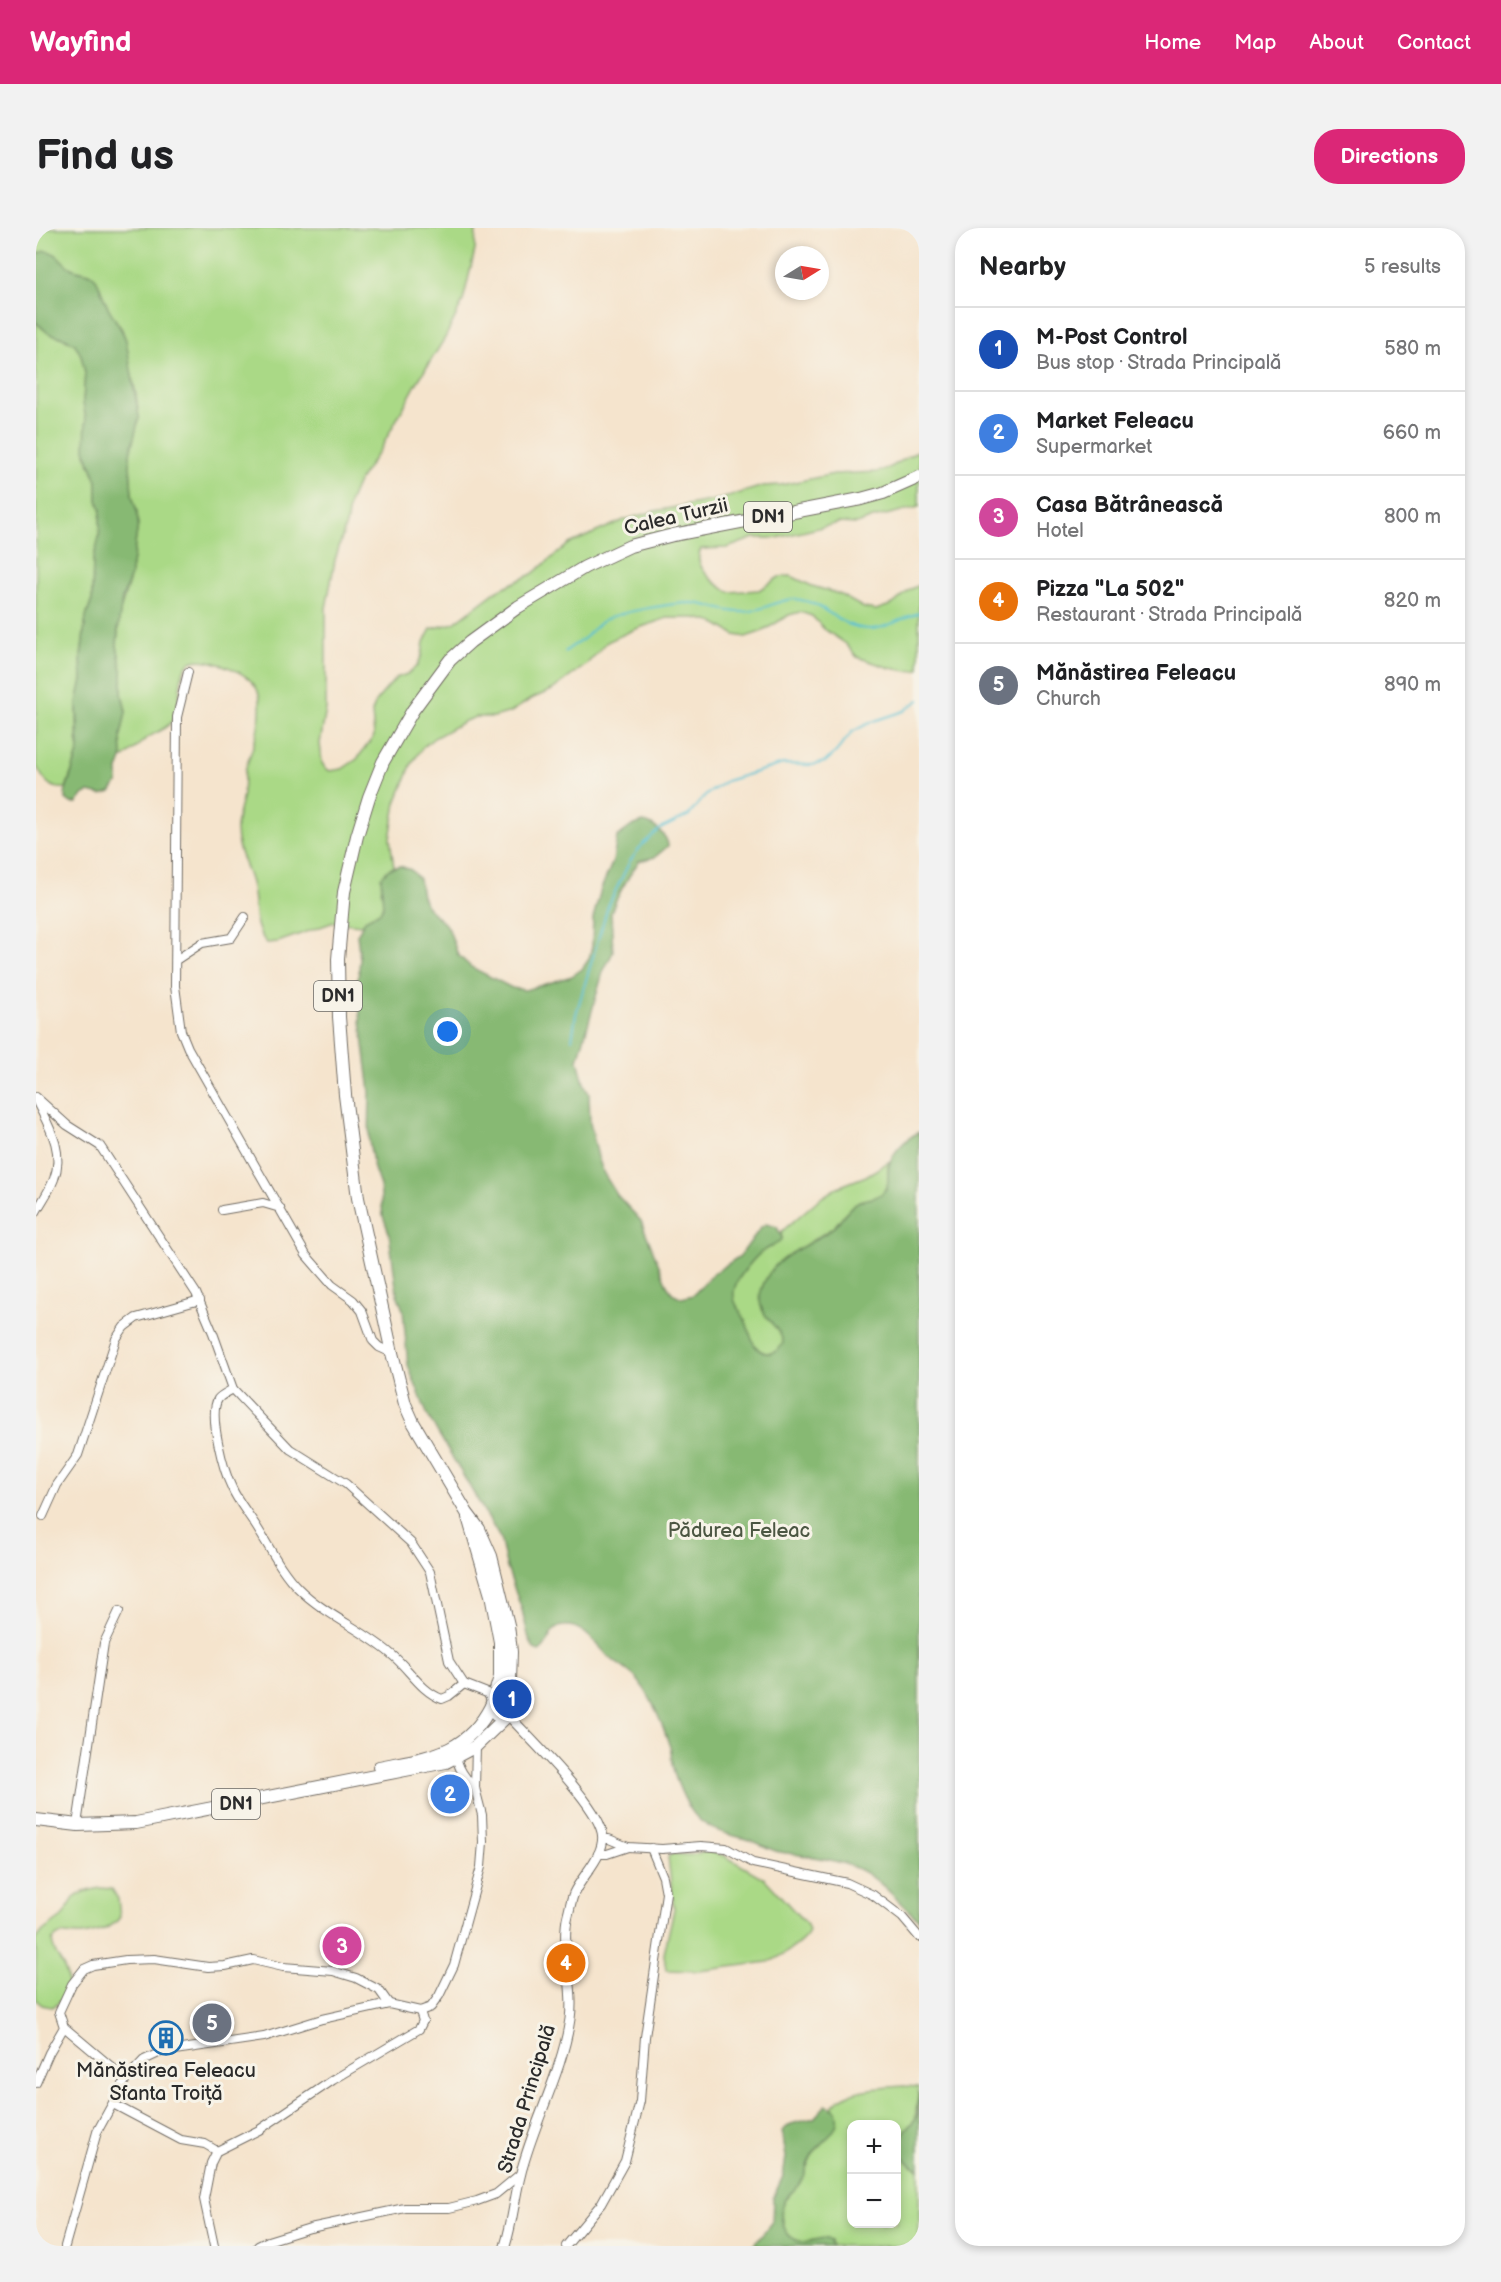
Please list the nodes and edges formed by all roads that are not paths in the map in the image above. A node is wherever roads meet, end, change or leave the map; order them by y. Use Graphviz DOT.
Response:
graph roads {
  1 [pos="919,477"];
  2 [pos="188,672"];
  3 [pos="244,917"];
  4 [pos="176,960"];
  5 [pos="36,1099"];
  6 [pos="280,1208"];
  7 [pos="222,1209"];
  8 [pos="36,1212"];
  9 [pos="200,1300"];
  10 [pos="392,1353"];
  11 [pos="233,1389"];
  12 [pos="467,1513"];
  13 [pos="43,1516"];
  14 [pos="119,1611"];
  15 [pos="464,1684"];
  16 [pos="514,1698"];
  17 [pos="493,1700"];
  18 [pos="508,1716"];
  19 [pos="459,1744"];
  20 [pos="476,1746"];
  21 [pos="456,1759"];
  22 [pos="475,1788"];
  23 [pos="36,1814"];
  24 [pos="78,1818"];
  25 [pos="36,1820"];
  26 [pos="603,1839"];
  27 [pos="628,1847"];
  28 [pos="651,1848"];
  29 [pos="598,1854"];
  30 [pos="919,1937"];
  31 [pos="390,2004"];
  32 [pos="420,2011"];
  33 [pos="64,2027"];
  34 [pos="126,2079"];
  35 [pos="36,2083"];
  36 [pos="113,2104"];
  37 [pos="217,2151"];
  38 [pos="519,2175"];
  39 [pos="65,2246"];
  40 [pos="214,2246"];
  41 [pos="258,2246"];
  42 [pos="505,2246"];
  43 [pos="566,2246"];
  1 -- 10 [label="main road, Calea Turzii / DN1"];
  2 -- 4 [label="street"];
  3 -- 4 [label="street"];
  4 -- 6 [label="street"];
  5 -- 8 [label="street"];
  5 -- 9 [label="street"];
  6 -- 7 [label="street"];
  6 -- 10 [label="street"];
  9 -- 11 [label="street"];
  9 -- 13 [label="street"];
  10 -- 12 [label="main road, DN1"];
  11 -- 15 [label="street"];
  11 -- 15 [label="street"];
  12 -- 16 [label="main road, DN1"];
  12 -- 17 [label="main road, DN1"];
  14 -- 24 [label="street"];
  15 -- 17 [label="street"];
  16 -- 17 [label="main road"];
  16 -- 18 [label="main road, DN1"];
  17 -- 18 [label="main road"];
  17 -- 19 [label="main road, DN1"];
  18 -- 20 [label="main road, DN1"];
  18 -- 26 [label="street"];
  19 -- 21 [label="street"];
  19 -- 24 [label="main road, DN1"];
  20 -- 21 [label="main road, DN1"];
  20 -- 22 [label="street"];
  21 -- 22 [label="street"];
  21 -- 25 [label="main road, DN1"];
  22 -- 32 [label="street"];
  23 -- 24 [label="main road, DN1"];
  26 -- 27 [label="street"];
  26 -- 29 [label="street, Strada Principală"];
  27 -- 28 [label="street"];
  27 -- 29 [label="street"];
  28 -- 30 [label="street"];
  28 -- 43 [label="street"];
  29 -- 38 [label="street, Strada Principală"];
  31 -- 32 [label="street"];
  31 -- 33 [label="street"];
  31 -- 34 [label="street"];
  32 -- 37 [label="street"];
  33 -- 34 [label="street"];
  33 -- 35 [label="street"];
  34 -- 36 [label="street"];
  36 -- 37 [label="street"];
  36 -- 39 [label="street"];
  37 -- 40 [label="street"];
  38 -- 41 [label="street"];
  38 -- 42 [label="street, Strada Principală"];
}
